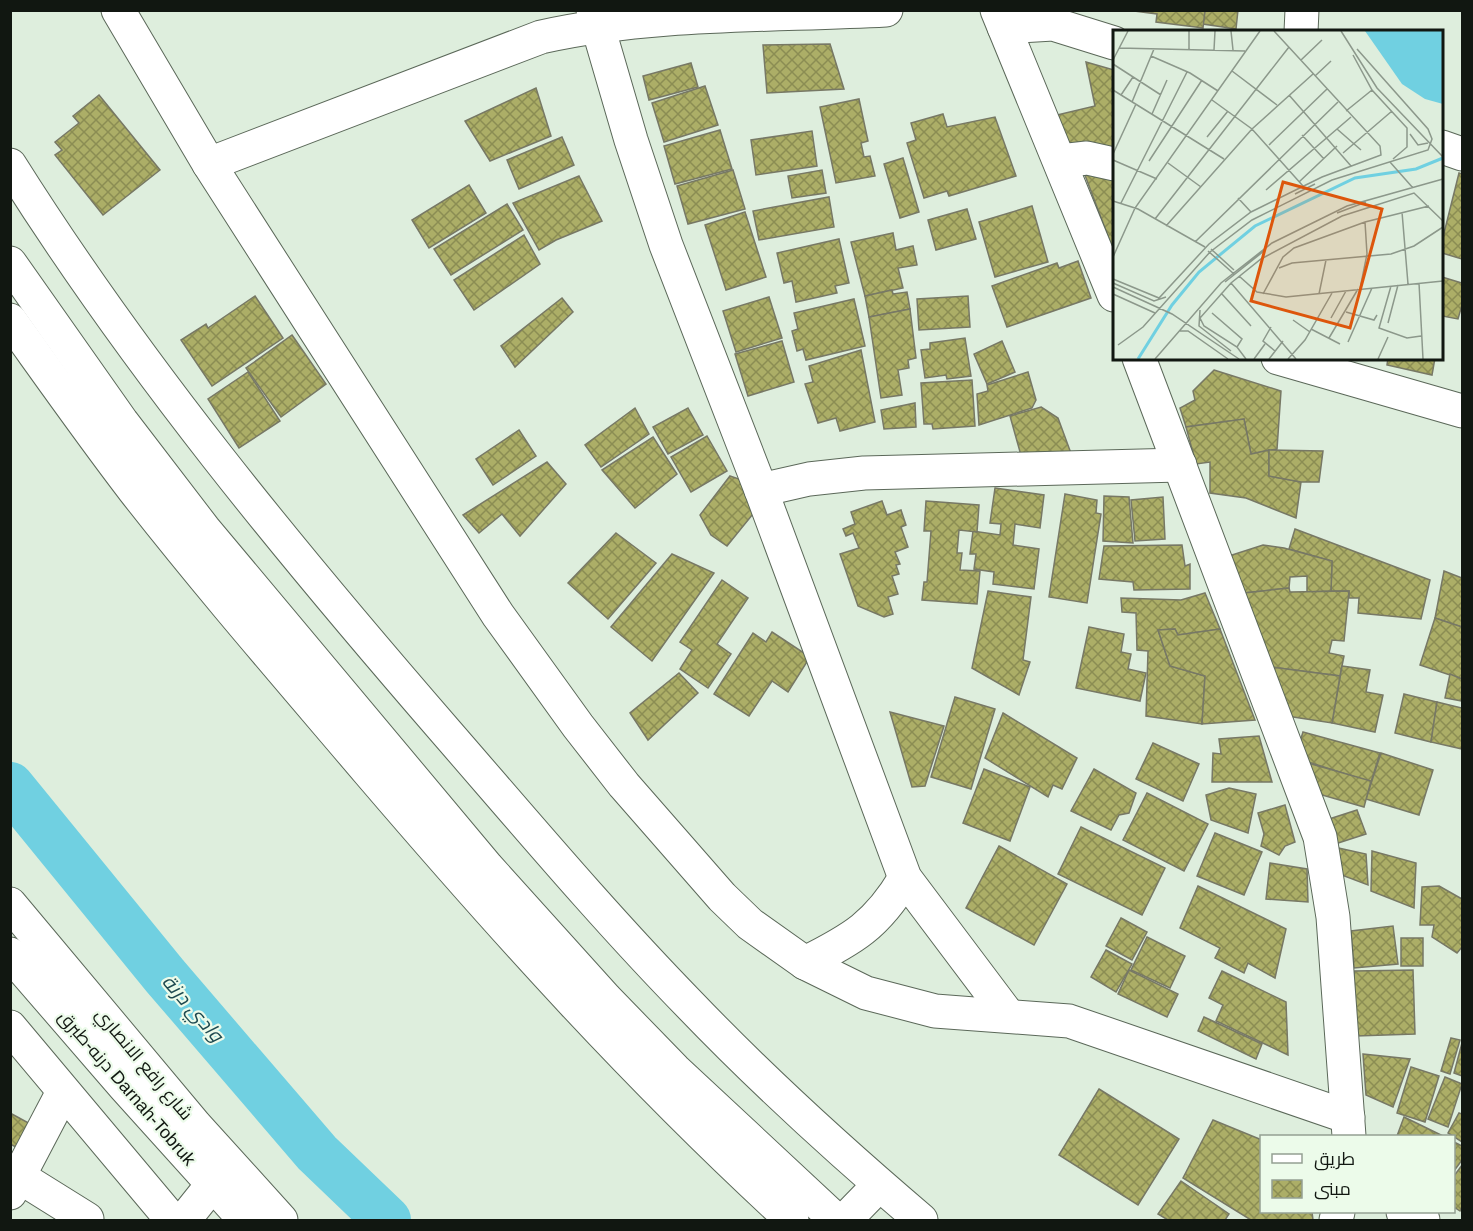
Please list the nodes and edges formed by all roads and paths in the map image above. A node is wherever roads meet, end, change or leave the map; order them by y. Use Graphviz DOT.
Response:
graph roads {
  1 [pos="118,10"];
  2 [pos="886,10"];
  3 [pos="1302,10"];
  4 [pos="595,18"];
  5 [pos="1001,19"];
  6 [pos="1301,30"];
  7 [pos="1113,43"];
  8 [pos="1443,147"];
  9 [pos="1462,154"];
  10 [pos="1060,161"];
  11 [pos="209,164"];
  12 [pos="1113,164"];
  13 [pos="10,165"];
  14 [pos="10,263"];
  15 [pos="1113,292"];
  16 [pos="10,320"];
  17 [pos="1140,360"];
  18 [pos="1292,360"];
  19 [pos="1347,368"];
  20 [pos="1462,411"];
  21 [pos="1180,465"];
  22 [pos="761,490"];
  23 [pos="905,878"];
  24 [pos="10,904"];
  25 [pos="10,954"];
  26 [pos="805,963"];
  27 [pos="1008,1015"];
  28 [pos="10,1027"];
  29 [pos="63,1092"];
  30 [pos="1348,1127"];
  31 [pos="14,1184"];
  32 [pos="212,1185"];
  33 [pos="879,1185"];
  34 [pos="1405,1213"];
  35 [pos="87,1219"];
  36 [pos="172,1221"];
  37 [pos="184,1221"];
  38 [pos="245,1221"];
  39 [pos="281,1221"];
  40 [pos="792,1221"];
  41 [pos="836,1221"];
  42 [pos="845,1221"];
  43 [pos="921,1221"];
  44 [pos="1423,1221"];
  1 -- 11 [label="street"];
  2 -- 4 [label="street"];
  3 -- 6 [label="street"];
  4 -- 11 [label="street"];
  4 -- 22 [label="street"];
  5 -- 7 [label="street"];
  5 -- 10 [label="street"];
  8 -- 9 [label="street"];
  10 -- 12 [label="street"];
  10 -- 15 [label="street"];
  11 -- 26 [label="street"];
  13 -- 33 [label="street"];
  14 -- 41 [label="street"];
  16 -- 40 [label="street"];
  17 -- 21 [label="street"];
  18 -- 19 [label="street"];
  19 -- 20 [label="street"];
  21 -- 22 [label="street"];
  21 -- 30 [label="street"];
  22 -- 23 [label="street"];
  23 -- 26 [label="street"];
  23 -- 27 [label="street"];
  24 -- 39 [label="street, شارع رافع الانصاري"];
  25 -- 32 [label="street, درنه-طبرق Darnah-Tobruk"];
  26 -- 27 [label="street"];
  27 -- 30 [label="street"];
  28 -- 29 [label="street"];
  29 -- 31 [label="street"];
  29 -- 36 [label="street"];
  31 -- 35 [label="street"];
  32 -- 37 [label="street"];
  32 -- 38 [label="street, درنه-طبرق Darnah-Tobruk"];
  33 -- 42 [label="street"];
  33 -- 43 [label="street"];
  34 -- 44 [label="street"];
}
